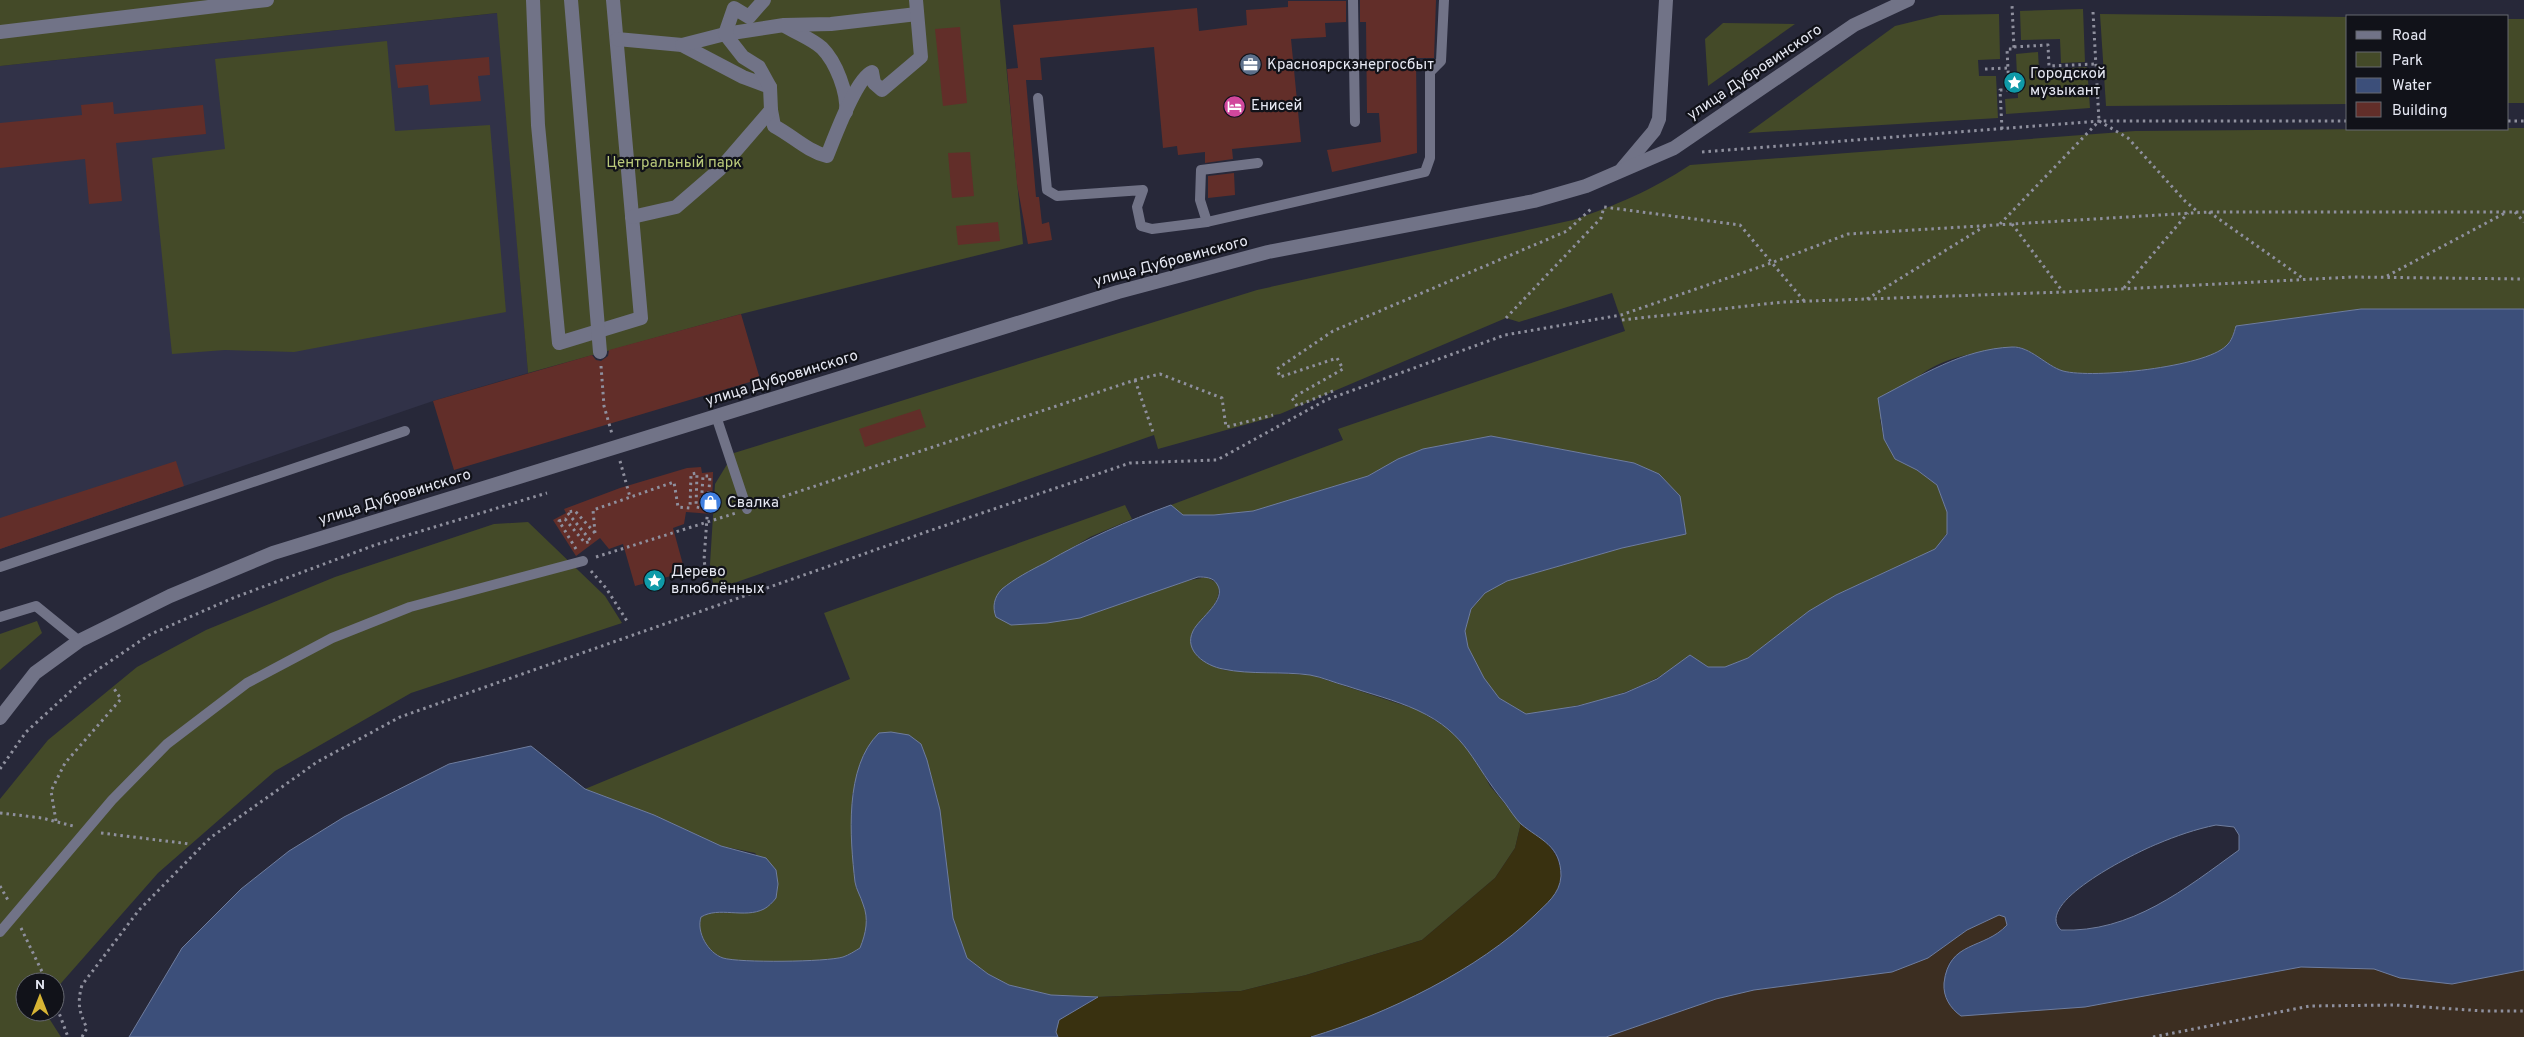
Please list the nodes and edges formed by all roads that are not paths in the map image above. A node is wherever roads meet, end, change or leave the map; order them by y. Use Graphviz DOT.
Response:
graph roads {
  1 [pos="267,0"];
  2 [pos="533,0"];
  3 [pos="571,0"];
  4 [pos="613,0"];
  5 [pos="764,0"];
  6 [pos="1353,0"];
  7 [pos="1444,0"];
  8 [pos="1666,0"];
  9 [pos="1908,0"];
  10 [pos="917,7"];
  11 [pos="784,25"];
  12 [pos="0,32"];
  13 [pos="725,34"];
  14 [pos="616,39"];
  15 [pos="682,46"];
  16 [pos="770,87"];
  17 [pos="1038,98"];
  18 [pos="771,110"];
  19 [pos="846,114"];
  20 [pos="1355,122"];
  21 [pos="1258,163"];
  22 [pos="1620,172"];
  23 [pos="632,217"];
  24 [pos="1207,222"];
  25 [pos="599,330"];
  26 [pos="600,352"];
  27 [pos="716,416"];
  28 [pos="405,430"];
  29 [pos="747,509"];
  30 [pos="583,561"];
  31 [pos="0,567"];
  32 [pos="0,617"];
  33 [pos="79,641"];
  34 [pos="1,716"];
  35 [pos="0,932"];
  1 -- 12 [label="street"];
  2 -- 25 [label="street"];
  3 -- 25 [label="street"];
  4 -- 14 [label="street"];
  5 -- 13 [label="street"];
  6 -- 20 [label="lane"];
  7 -- 24 [label="lane"];
  8 -- 22 [label="street, улица Дубровинского"];
  9 -- 22 [label="street, улица Дубровинского"];
  10 -- 11 [label="street"];
  10 -- 19 [label="street"];
  11 -- 13 [label="street"];
  11 -- 19 [label="street"];
  13 -- 15 [label="street"];
  13 -- 16 [label="street"];
  14 -- 15 [label="street"];
  14 -- 23 [label="street"];
  15 -- 16 [label="street"];
  16 -- 18 [label="street"];
  17 -- 24 [label="lane"];
  18 -- 19 [label="street"];
  18 -- 23 [label="street"];
  21 -- 24 [label="lane"];
  22 -- 27 [label="street, улица Дубровинского"];
  23 -- 25 [label="street"];
  25 -- 26 [label="street"];
  27 -- 29 [label="lane"];
  27 -- 33 [label="street, улица Дубровинского"];
  28 -- 31 [label="lane"];
  30 -- 35 [label="lane"];
  32 -- 33 [label="lane"];
  33 -- 34 [label="street, улица Дубровинского"];
}
